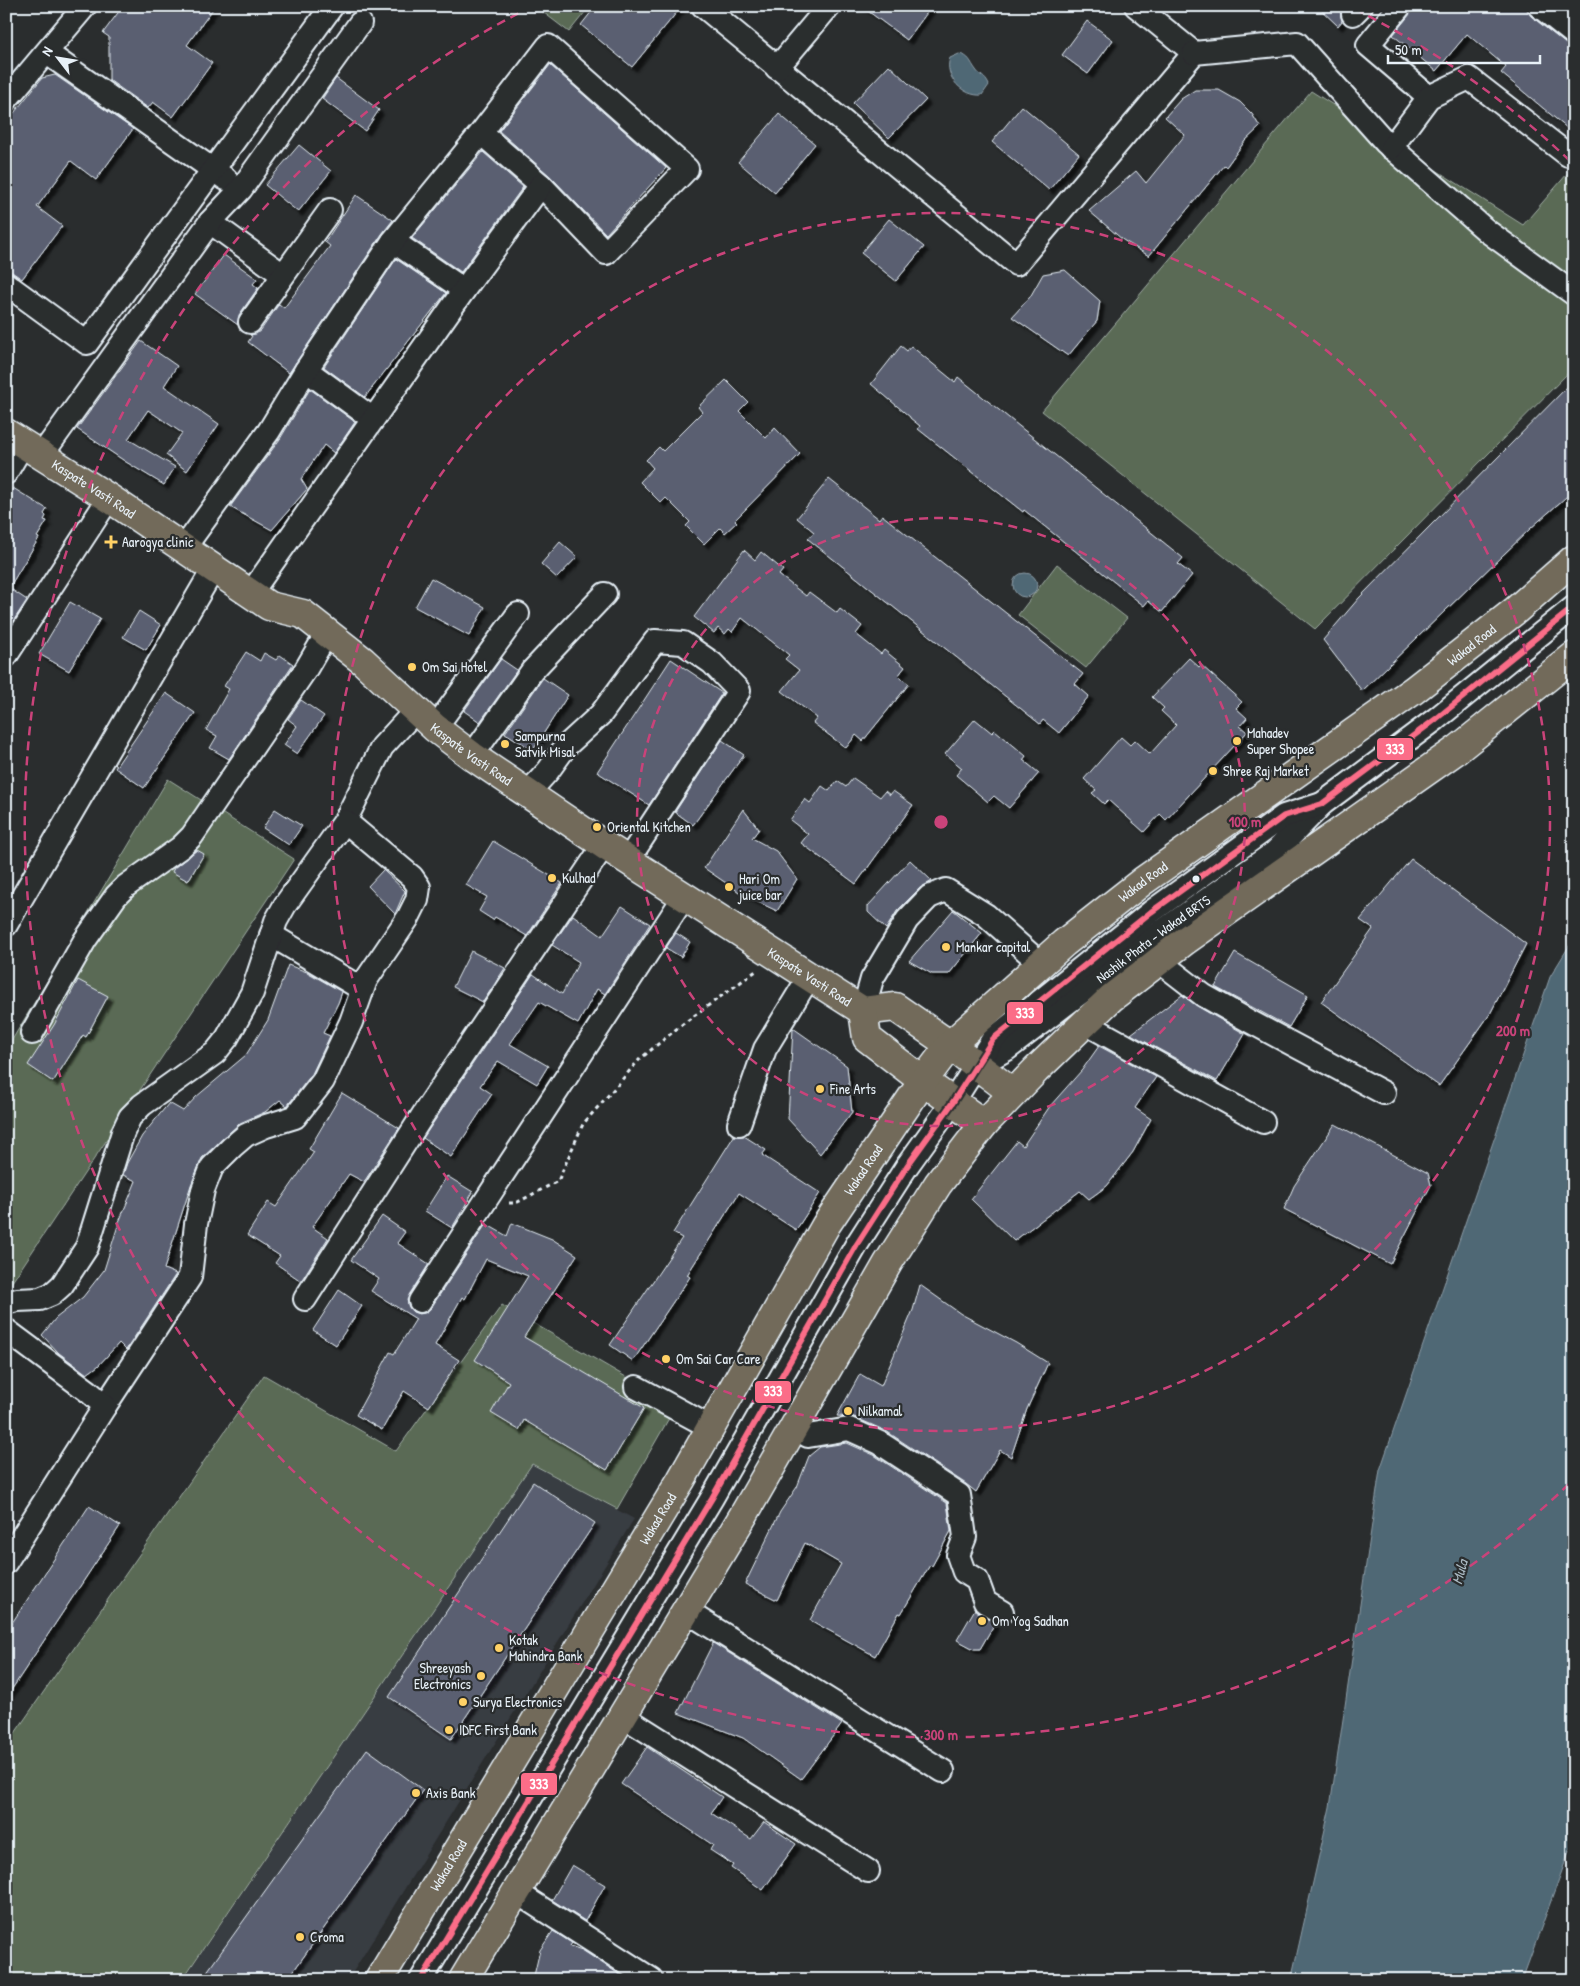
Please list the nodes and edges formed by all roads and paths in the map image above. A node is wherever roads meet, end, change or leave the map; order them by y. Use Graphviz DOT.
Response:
graph roads {
  1 [pos="84,6"];
  2 [pos="332,6"];
  3 [pos="703,6"];
  4 [pos="829,6"];
  5 [pos="1136,6"];
  6 [pos="1400,6"];
  7 [pos="1539,6"];
  8 [pos="360,24"];
  9 [pos="1574,34"];
  10 [pos="47,53"];
  11 [pos="1194,53"];
  12 [pos="777,68"];
  13 [pos="1429,97"];
  14 [pos="6,100"];
  15 [pos="481,133"];
  16 [pos="1391,148"];
  17 [pos="1574,148"];
  18 [pos="214,170"];
  19 [pos="541,185"];
  20 [pos="242,189"];
  21 [pos="330,210"];
  22 [pos="210,222"];
  23 [pos="393,241"];
  24 [pos="283,276"];
  25 [pos="6,284"];
  26 [pos="464,290"];
  27 [pos="6,293"];
  28 [pos="1574,294"];
  29 [pos="250,322"];
  30 [pos="107,365"];
  31 [pos="306,370"];
  32 [pos="373,420"];
  33 [pos="24,444"];
  34 [pos="6,473"];
  35 [pos="109,498"];
  36 [pos="184,548"];
  37 [pos="1574,559"];
  38 [pos="214,568"];
  39 [pos="251,593"];
  40 [pos="605,594"];
  41 [pos="1574,607"];
  42 [pos="518,614"];
  43 [pos="327,633"];
  44 [pos="6,656"];
  45 [pos="1574,656"];
  46 [pos="426,719"];
  47 [pos="472,756"];
  48 [pos="528,793"];
  49 [pos="345,821"];
  50 [pos="604,845"];
  51 [pos="628,860"];
  52 [pos="684,897"];
  53 [pos="6,926"];
  54 [pos="271,935"];
  55 [pos="776,956"];
  56 [pos="1159,961"];
  57 [pos="1041,964"];
  58 [pos="809,977"];
  59 [pos="362,989"];
  60 [pos="863,1011"];
  61 [pos="1085,1023"];
  62 [pos="32,1033"];
  63 [pos="950,1045"];
  64 [pos="977,1065"];
  65 [pos="923,1081"];
  66 [pos="1384,1092"];
  67 [pos="1013,1093"];
  68 [pos="953,1102"];
  69 [pos="1263,1122"];
  70 [pos="739,1124"];
  71 [pos="984,1124"];
  72 [pos="483,1205"];
  73 [pos="305,1299"];
  74 [pos="420,1300"];
  75 [pos="6,1303"];
  76 [pos="6,1330"];
  77 [pos="636,1387"];
  78 [pos="105,1406"];
  79 [pos="710,1427"];
  80 [pos="794,1427"];
  81 [pos="6,1562"];
  82 [pos="686,1611"];
  83 [pos="1002,1612"];
  84 [pos="623,1716"];
  85 [pos="943,1771"];
  86 [pos="868,1871"];
  87 [pos="516,1892"];
  88 [pos="651,1979"];
  89 [pos="379,1980"];
  90 [pos="421,1980"];
  91 [pos="464,1980"];
  1 -- 10 [label="street"];
  2 -- 18 [label="street"];
  3 -- 12 [label="street"];
  4 -- 12 [label="street"];
  5 -- 11 [label="street"];
  6 -- 13 [label="street"];
  7 -- 9 [label="street"];
  8 -- 20 [label="street"];
  10 -- 14 [label="street"];
  10 -- 18 [label="street"];
  11 -- 12 [label="street"];
  11 -- 16 [label="street"];
  13 -- 16 [label="street"];
  13 -- 17 [label="street"];
  15 -- 19 [label="street"];
  15 -- 19 [label="street"];
  15 -- 23 [label="street"];
  16 -- 28 [label="street"];
  18 -- 20 [label="street"];
  18 -- 25 [label="street"];
  19 -- 26 [label="street"];
  20 -- 22 [label="street"];
  21 -- 24 [label="street"];
  22 -- 24 [label="street"];
  22 -- 30 [label="street"];
  23 -- 26 [label="street"];
  23 -- 31 [label="street"];
  24 -- 29 [label="street"];
  26 -- 32 [label="street"];
  27 -- 30 [label="street"];
  30 -- 33 [label="street"];
  31 -- 32 [label="street"];
  31 -- 36 [label="street"];
  32 -- 39 [label="street"];
  33 -- 34 [label="street"];
  33 -- 35 [label="main road, Kaspate Vasti Road"];
  35 -- 36 [label="main road, Kaspate Vasti Road"];
  35 -- 44 [label="street"];
  36 -- 38 [label="main road, Kaspate Vasti Road"];
  37 -- 57 [label="main road, Wakad Road"];
  38 -- 39 [label="main road, Kaspate Vasti Road"];
  38 -- 53 [label="street"];
  39 -- 43 [label="main road, Kaspate Vasti Road"];
  40 -- 47 [label="street"];
  41 -- 64 [label="street, Nashik Phata - Wakad BRTS"];
  42 -- 46 [label="street"];
  43 -- 46 [label="main road, Kaspate Vasti Road"];
  43 -- 62 [label="street"];
  45 -- 56 [label="main road"];
  46 -- 47 [label="main road, Kaspate Vasti Road"];
  46 -- 49 [label="street"];
  47 -- 48 [label="main road, Kaspate Vasti Road"];
  48 -- 50 [label="main road, Kaspate Vasti Road"];
  48 -- 51 [label="street"];
  49 -- 54 [label="street"];
  49 -- 59 [label="street"];
  50 -- 51 [label="main road, Kaspate Vasti Road"];
  50 -- 73 [label="street"];
  51 -- 52 [label="main road, Kaspate Vasti Road"];
  52 -- 55 [label="main road, Kaspate Vasti Road"];
  52 -- 72 [label="street"];
  54 -- 59 [label="street"];
  54 -- 75 [label="street"];
  55 -- 58 [label="main road, Kaspate Vasti Road"];
  55 -- 72 [label="path"];
  56 -- 61 [label="main road"];
  56 -- 66 [label="street"];
  57 -- 60 [label="street"];
  57 -- 63 [label="main road, Wakad Road"];
  58 -- 60 [label="main road, Kaspate Vasti Road"];
  58 -- 70 [label="street"];
  59 -- 78 [label="street"];
  60 -- 63 [label="main road, Kaspate Vasti Road"];
  60 -- 65 [label="main road"];
  61 -- 67 [label="main road"];
  61 -- 69 [label="street"];
  63 -- 64 [label="main road, Kaspate Vasti Road"];
  63 -- 65 [label="main road, Wakad Road"];
  64 -- 67 [label="main road, Kaspate Vasti Road"];
  64 -- 68 [label="street, Nashik Phata - Wakad BRTS"];
  65 -- 68 [label="main road"];
  65 -- 79 [label="main road, Wakad Road"];
  67 -- 71 [label="main road"];
  68 -- 71 [label="main road"];
  68 -- 90 [label="street, Nashik Phata - Wakad BRTS"];
  71 -- 80 [label="main road"];
  72 -- 74 [label="street"];
  76 -- 78 [label="street"];
  77 -- 79 [label="street"];
  78 -- 81 [label="street"];
  79 -- 89 [label="main road, Wakad Road"];
  80 -- 82 [label="main road"];
  80 -- 83 [label="street"];
  82 -- 84 [label="main road"];
  82 -- 85 [label="street"];
  84 -- 86 [label="street"];
  84 -- 87 [label="main road"];
  87 -- 88 [label="street"];
  87 -- 91 [label="main road"];
}
